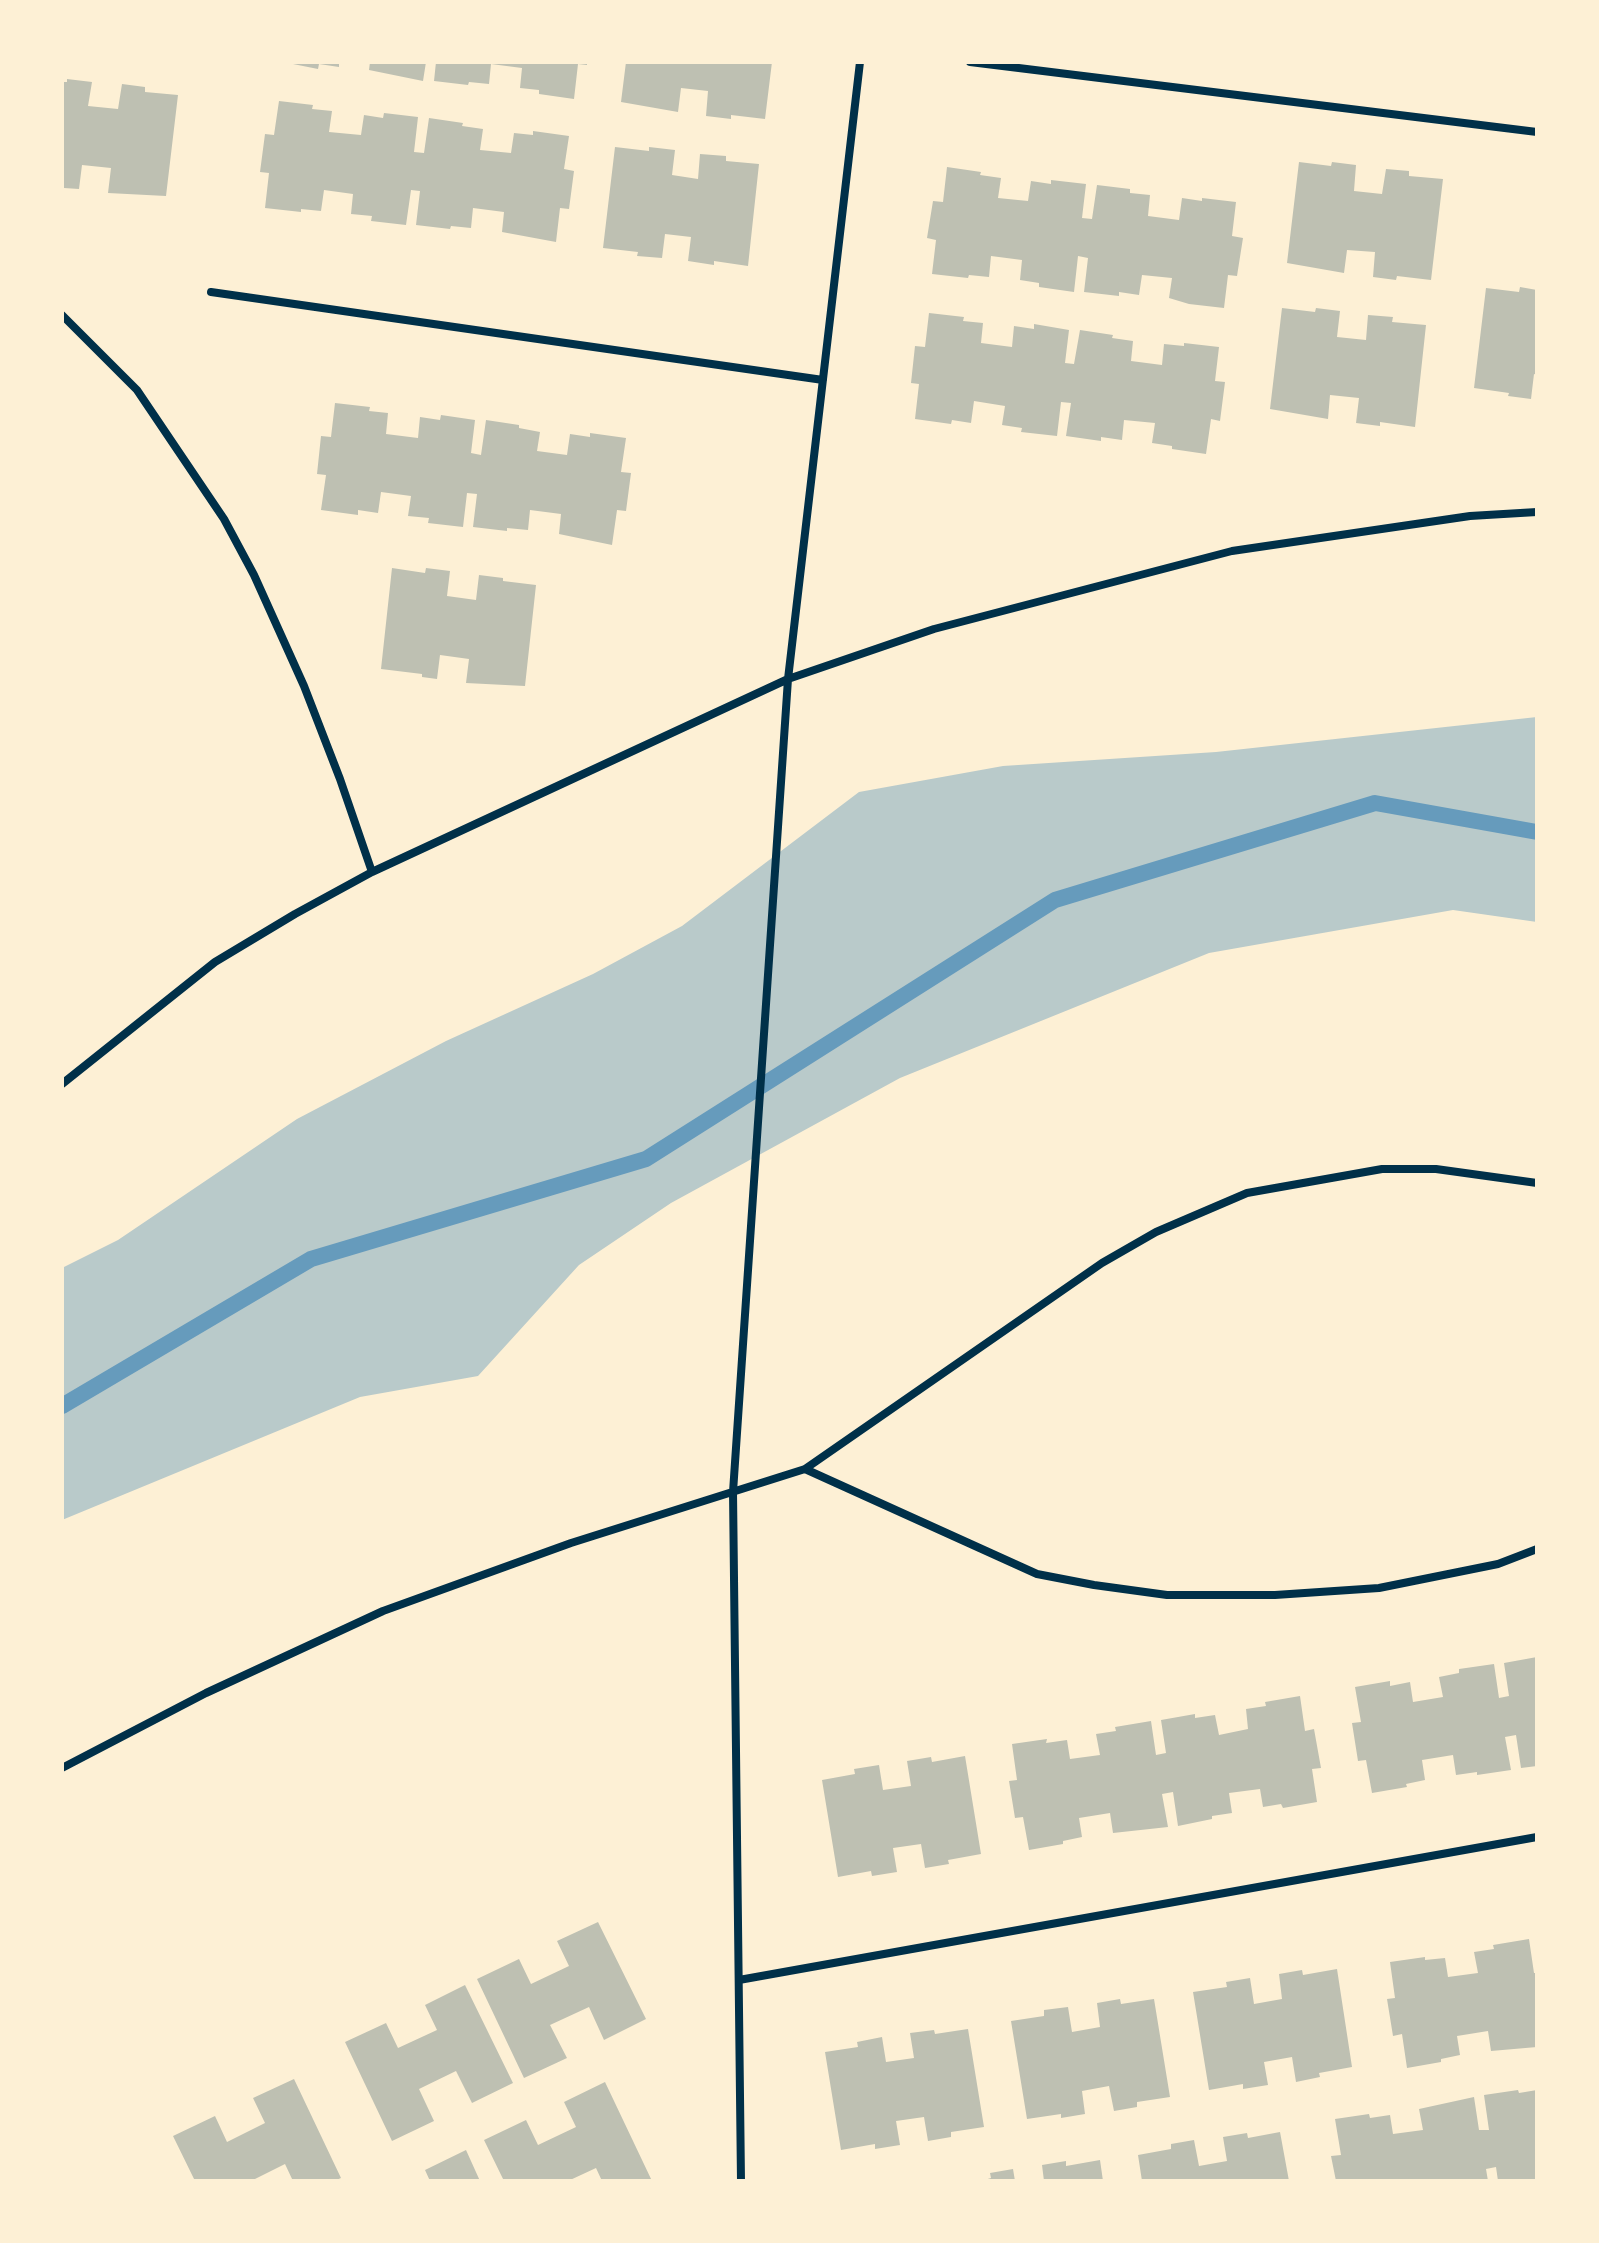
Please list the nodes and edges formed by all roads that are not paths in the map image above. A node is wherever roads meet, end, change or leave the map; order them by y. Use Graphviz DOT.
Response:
graph roads {
  1 [pos="860,62"];
  2 [pos="970,62"];
  3 [pos="1537,132"];
  4 [pos="211,292"];
  5 [pos="62,315"];
  6 [pos="823,380"];
  7 [pos="1537,512"];
  8 [pos="788,679"];
  9 [pos="372,872"];
  10 [pos="62,1084"];
  11 [pos="1537,1183"];
  12 [pos="805,1469"];
  13 [pos="733,1492"];
  14 [pos="1537,1549"];
  15 [pos="62,1768"];
  16 [pos="1537,1837"];
  17 [pos="739,1980"];
  18 [pos="741,2181"];
  1 -- 6 [label="street"];
  2 -- 3 [label="street"];
  4 -- 6 [label="street"];
  5 -- 9 [label="street"];
  6 -- 8 [label="street"];
  7 -- 8 [label="street"];
  8 -- 9 [label="street"];
  8 -- 13 [label="street"];
  9 -- 10 [label="street"];
  11 -- 12 [label="street"];
  12 -- 13 [label="street"];
  12 -- 14 [label="street"];
  13 -- 15 [label="street"];
  13 -- 17 [label="street"];
  16 -- 17 [label="street"];
  17 -- 18 [label="street"];
}
